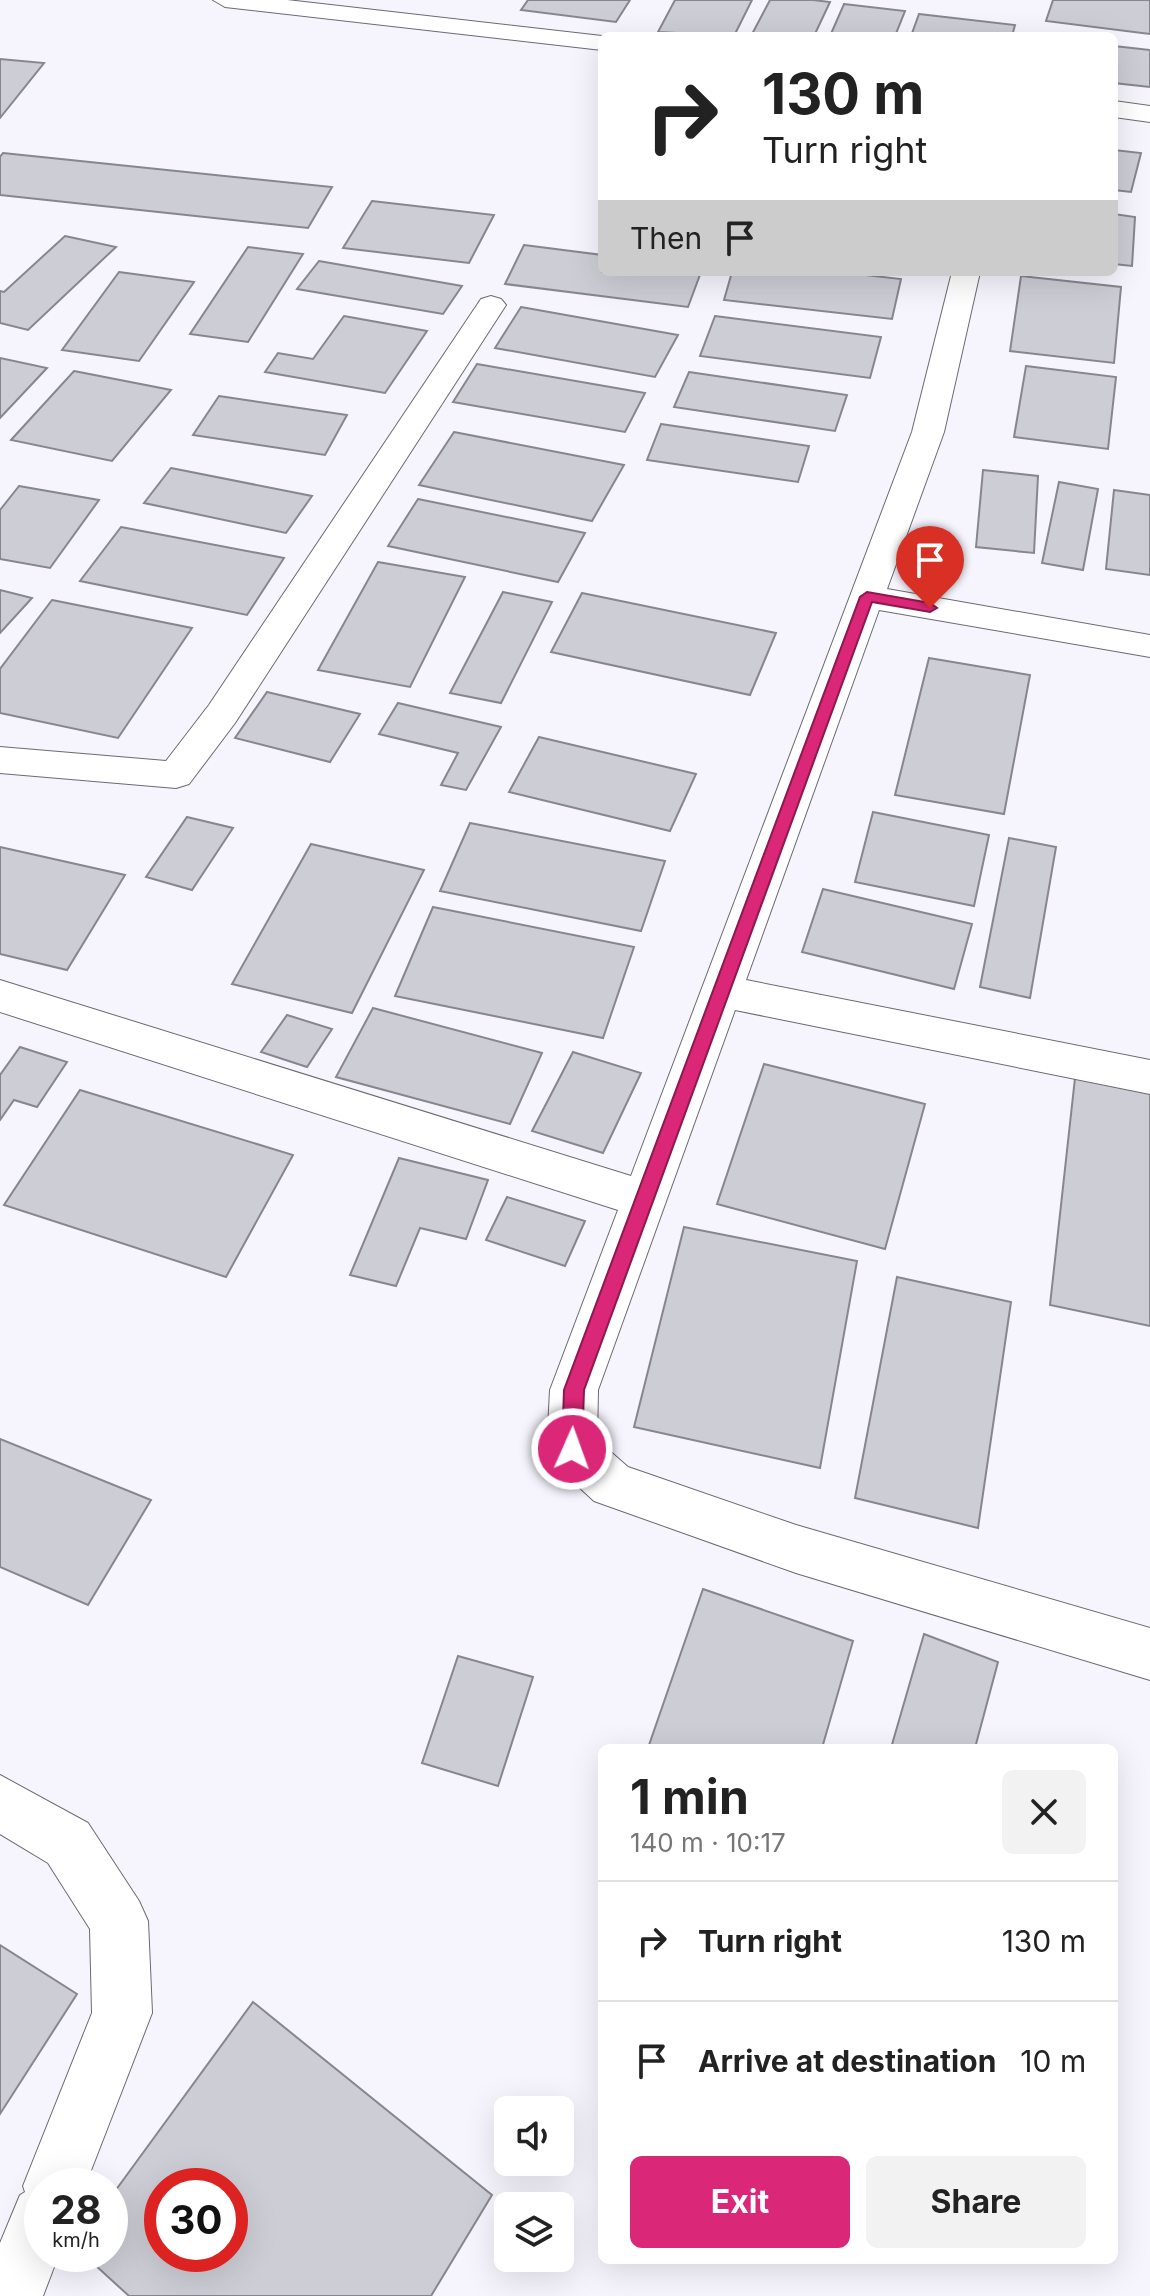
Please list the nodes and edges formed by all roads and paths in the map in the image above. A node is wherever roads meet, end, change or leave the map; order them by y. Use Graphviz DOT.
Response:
graph roads {
  1 [pos="225,0"];
  2 [pos="598,43"];
  3 [pos="1118,110"];
  4 [pos="1150,114"];
  5 [pos="965,276"];
  6 [pos="491,305"];
  7 [pos="867,597"];
  8 [pos="1150,646"];
  9 [pos="0,760"];
  10 [pos="720,991"];
  11 [pos="0,996"];
  12 [pos="1150,1077"];
  13 [pos="643,1199"];
  14 [pos="1150,1654"];
  15 [pos="0,1803"];
  16 [pos="61,2168"];
  17 [pos="24,2263"];
  18 [pos="11,2296"];
  1 -- 2 [label="street"];
  3 -- 4 [label="street"];
  5 -- 7 [label="street"];
  6 -- 9 [label="street"];
  7 -- 8 [label="street"];
  7 -- 10 [label="street"];
  10 -- 12 [label="street"];
  10 -- 13 [label="street"];
  11 -- 13 [label="street"];
  13 -- 14 [label="street"];
  15 -- 16 [label="street"];
  17 -- 18 [label="street"];
}
